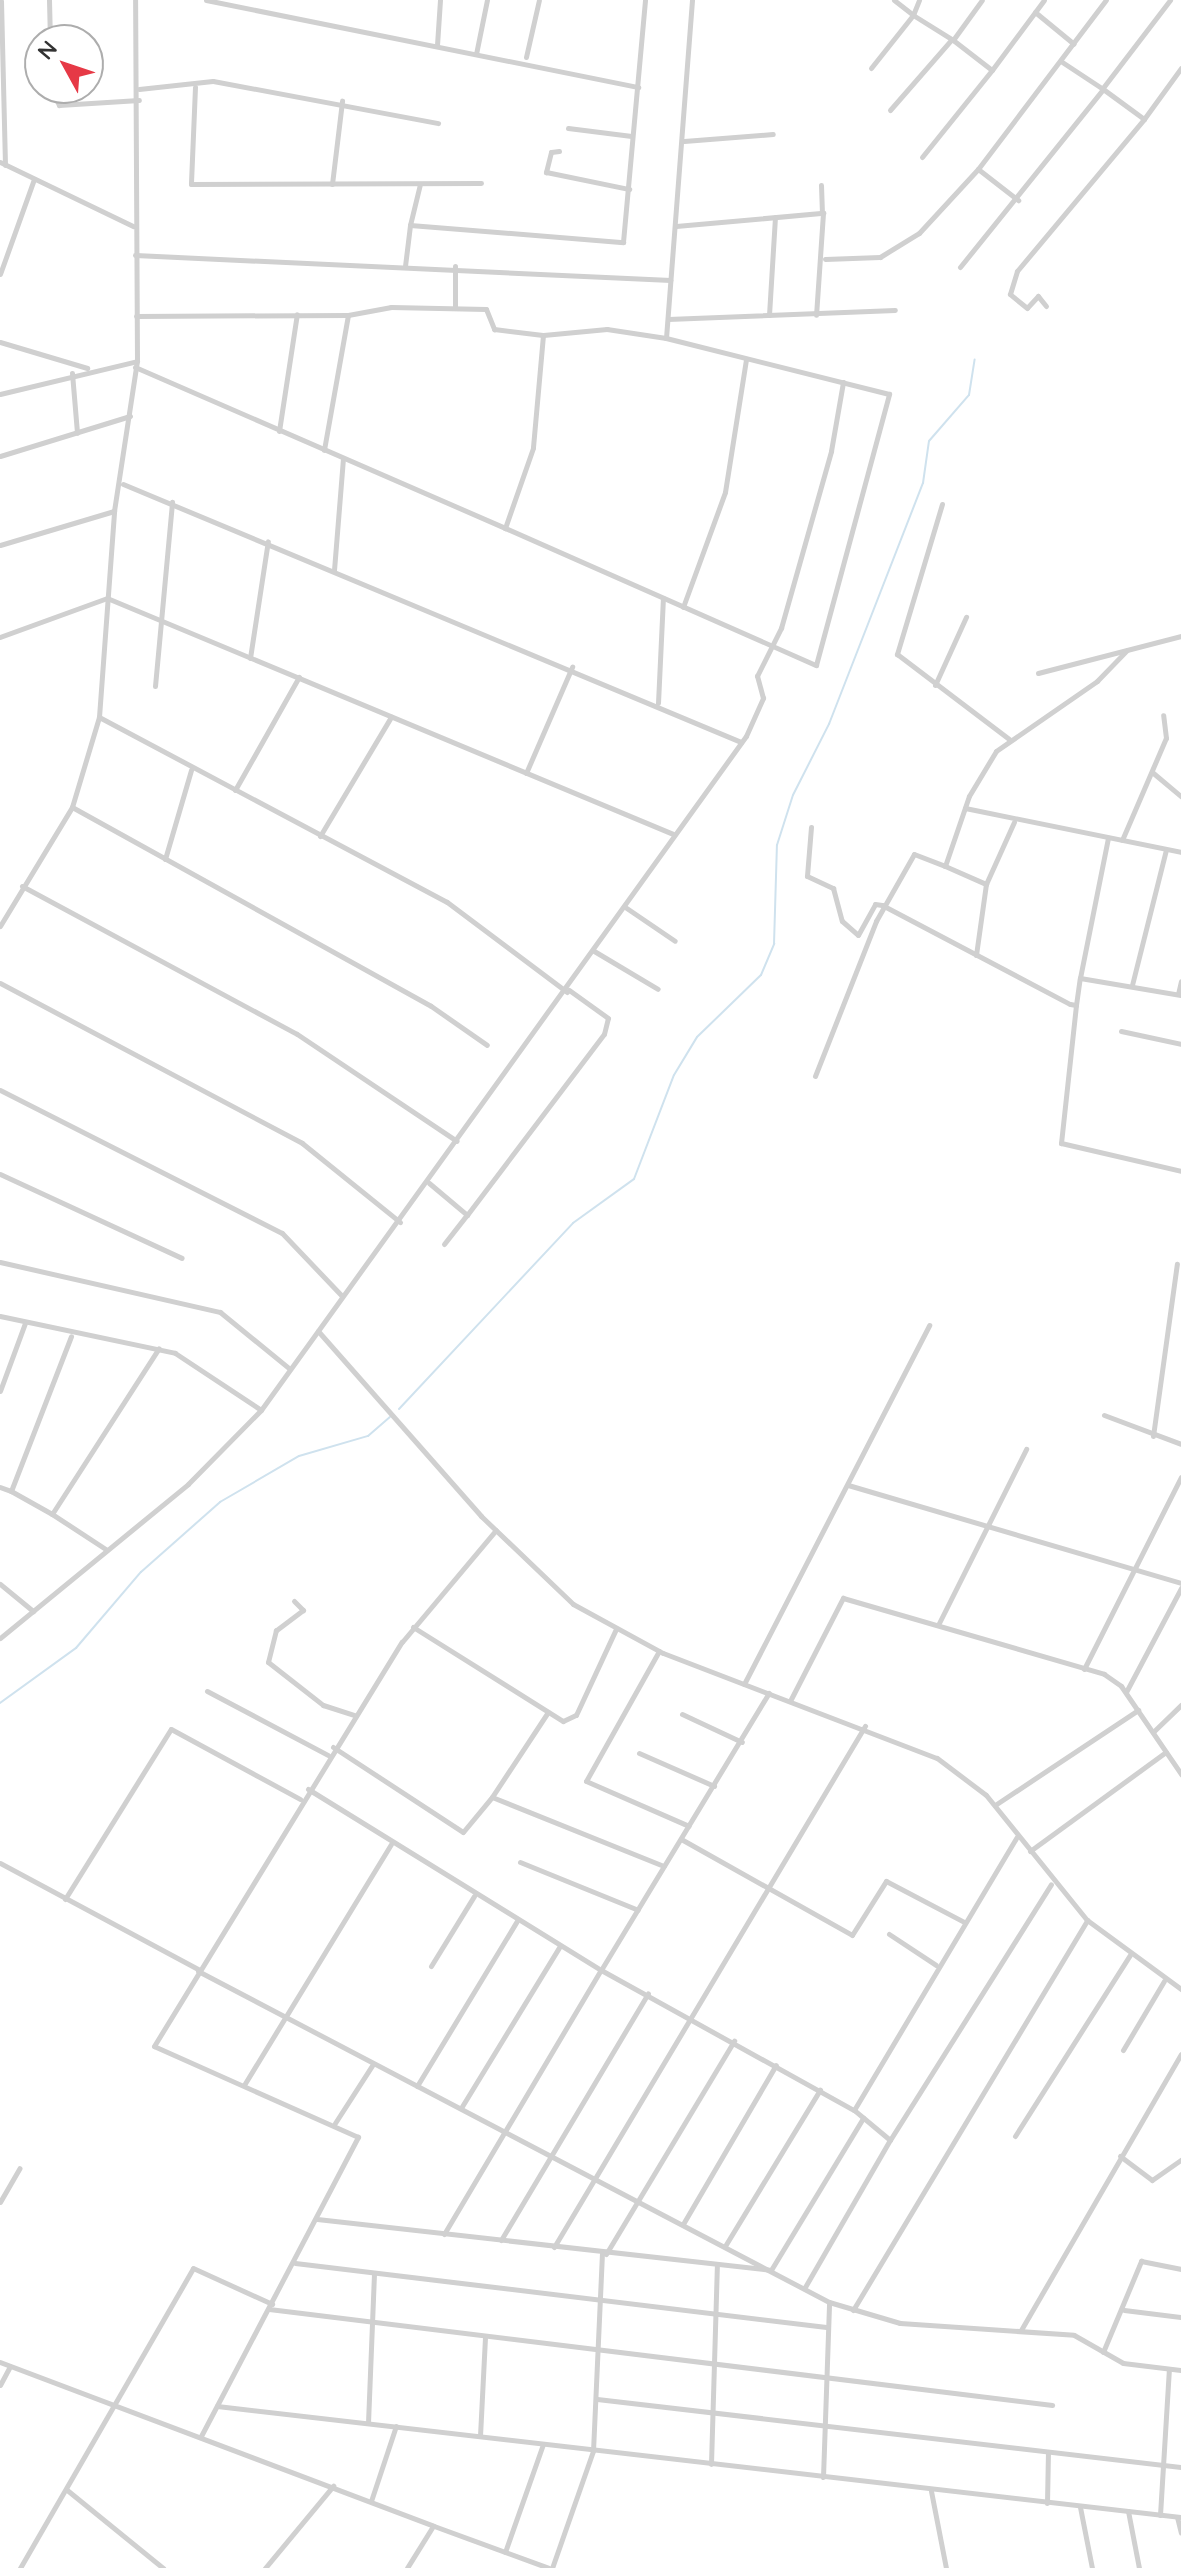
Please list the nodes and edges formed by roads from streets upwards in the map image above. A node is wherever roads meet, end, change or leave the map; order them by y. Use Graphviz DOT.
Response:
graph roads {
  1 [pos="11,0"];
  2 [pos="49,0"];
  3 [pos="135,0"];
  4 [pos="206,0"];
  5 [pos="440,0"];
  6 [pos="487,0"];
  7 [pos="539,0"];
  8 [pos="645,0"];
  9 [pos="692,0"];
  10 [pos="894,0"];
  11 [pos="919,0"];
  12 [pos="982,0"];
  13 [pos="1044,0"];
  14 [pos="1106,0"];
  15 [pos="1170,0"];
  16 [pos="0,1"];
  17 [pos="1035,12"];
  18 [pos="913,15"];
  19 [pos="50,24"];
  20 [pos="952,40"];
  21 [pos="1074,44"];
  22 [pos="437,45"];
  23 [pos="476,54"];
  24 [pos="526,57"];
  25 [pos="1062,62"];
  26 [pos="871,68"];
  27 [pos="1181,68"];
  28 [pos="992,70"];
  29 [pos="195,87"];
  30 [pos="638,87"];
  31 [pos="139,89"];
  32 [pos="1102,89"];
  33 [pos="139,100"];
  34 [pos="342,101"];
  35 [pos="104,102"];
  36 [pos="890,110"];
  37 [pos="1144,119"];
  38 [pos="438,123"];
  39 [pos="568,128"];
  40 [pos="773,134"];
  41 [pos="631,136"];
  42 [pos="684,141"];
  43 [pos="559,151"];
  44 [pos="922,157"];
  45 [pos="3,163"];
  46 [pos="978,169"];
  47 [pos="34,179"];
  48 [pos="481,183"];
  49 [pos="332,184"];
  50 [pos="420,184"];
  51 [pos="821,185"];
  52 [pos="629,189"];
  53 [pos="1018,200"];
  54 [pos="822,213"];
  55 [pos="775,217"];
  56 [pos="410,225"];
  57 [pos="133,226"];
  58 [pos="676,226"];
  59 [pos="135,255"];
  60 [pos="825,259"];
  61 [pos="405,266"];
  62 [pos="455,266"];
  63 [pos="960,267"];
  64 [pos="0,274"];
  65 [pos="670,280"];
  66 [pos="1046,306"];
  67 [pos="455,307"];
  68 [pos="895,310"];
  69 [pos="297,314"];
  70 [pos="348,315"];
  71 [pos="769,315"];
  72 [pos="816,315"];
  73 [pos="136,316"];
  74 [pos="668,319"];
  75 [pos="543,335"];
  76 [pos="666,338"];
  77 [pos="0,342"];
  78 [pos="746,360"];
  79 [pos="136,364"];
  80 [pos="91,369"];
  81 [pos="72,373"];
  82 [pos="843,382"];
  83 [pos="0,394"];
  84 [pos="130,416"];
  85 [pos="279,431"];
  86 [pos="77,433"];
  87 [pos="324,450"];
  88 [pos="0,456"];
  89 [pos="343,459"];
  90 [pos="123,484"];
  91 [pos="172,502"];
  92 [pos="942,504"];
  93 [pos="114,511"];
  94 [pos="505,528"];
  95 [pos="268,541"];
  96 [pos="0,545"];
  97 [pos="334,570"];
  98 [pos="107,598"];
  99 [pos="663,598"];
  100 [pos="683,607"];
  101 [pos="966,617"];
  102 [pos="156,618"];
  103 [pos="1181,636"];
  104 [pos="0,637"];
  105 [pos="771,647"];
  106 [pos="1127,650"];
  107 [pos="250,658"];
  108 [pos="572,667"];
  109 [pos="1038,673"];
  110 [pos="299,677"];
  111 [pos="935,685"];
  112 [pos="155,686"];
  113 [pos="658,703"];
  114 [pos="1163,715"];
  115 [pos="391,716"];
  116 [pos="99,717"];
  117 [pos="1009,739"];
  118 [pos="741,742"];
  119 [pos="191,770"];
  120 [pos="1152,772"];
  121 [pos="526,773"];
  122 [pos="235,790"];
  123 [pos="1181,796"];
  124 [pos="72,807"];
  125 [pos="965,808"];
  126 [pos="1014,822"];
  127 [pos="811,827"];
  128 [pos="673,834"];
  129 [pos="320,836"];
  130 [pos="1108,838"];
  131 [pos="1122,840"];
  132 [pos="1166,850"];
  133 [pos="1181,852"];
  134 [pos="165,859"];
  135 [pos="945,866"];
  136 [pos="986,884"];
  137 [pos="22,886"];
  138 [pos="625,907"];
  139 [pos="884,909"];
  140 [pos="3,916"];
  141 [pos="0,926"];
  142 [pos="675,941"];
  143 [pos="594,951"];
  144 [pos="976,955"];
  145 [pos="1080,978"];
  146 [pos="1181,981"];
  147 [pos="0,983"];
  148 [pos="1132,985"];
  149 [pos="658,989"];
  150 [pos="568,991"];
  151 [pos="1179,995"];
  152 [pos="1076,1005"];
  153 [pos="1121,1031"];
  154 [pos="1181,1044"];
  155 [pos="487,1045"];
  156 [pos="815,1076"];
  157 [pos="0,1090"];
  158 [pos="457,1141"];
  159 [pos="1181,1171"];
  160 [pos="0,1174"];
  161 [pos="429,1183"];
  162 [pos="467,1215"];
  163 [pos="400,1222"];
  164 [pos="444,1244"];
  165 [pos="182,1258"];
  166 [pos="0,1262"];
  167 [pos="1177,1264"];
  168 [pos="342,1296"];
  169 [pos="0,1316"];
  170 [pos="25,1323"];
  171 [pos="929,1325"];
  172 [pos="318,1331"];
  173 [pos="71,1336"];
  174 [pos="159,1348"];
  175 [pos="290,1369"];
  176 [pos="0,1391"];
  177 [pos="261,1410"];
  178 [pos="1104,1415"];
  179 [pos="1153,1436"];
  180 [pos="1181,1444"];
  181 [pos="1026,1449"];
  182 [pos="1181,1477"];
  183 [pos="848,1485"];
  184 [pos="0,1487"];
  185 [pos="11,1491"];
  186 [pos="52,1514"];
  187 [pos="989,1525"];
  188 [pos="496,1530"];
  189 [pos="107,1550"];
  190 [pos="1134,1568"];
  191 [pos="0,1584"];
  192 [pos="1181,1585"];
  193 [pos="294,1601"];
  194 [pos="33,1611"];
  195 [pos="938,1625"];
  196 [pos="413,1627"];
  197 [pos="616,1629"];
  198 [pos="0,1638"];
  199 [pos="659,1651"];
  200 [pos="1084,1669"];
  201 [pos="744,1684"];
  202 [pos="207,1691"];
  203 [pos="1126,1692"];
  204 [pos="769,1693"];
  205 [pos="791,1699"];
  206 [pos="1181,1705"];
  207 [pos="1138,1710"];
  208 [pos="548,1712"];
  209 [pos="682,1714"];
  210 [pos="354,1715"];
  211 [pos="865,1726"];
  212 [pos="1153,1732"];
  213 [pos="742,1742"];
  214 [pos="333,1747"];
  215 [pos="1166,1752"];
  216 [pos="639,1753"];
  217 [pos="328,1755"];
  218 [pos="1181,1773"];
  219 [pos="714,1786"];
  220 [pos="308,1789"];
  221 [pos="492,1797"];
  222 [pos="300,1799"];
  223 [pos="995,1805"];
  224 [pos="689,1826"];
  225 [pos="1016,1838"];
  226 [pos="681,1839"];
  227 [pos="391,1844"];
  228 [pos="1030,1851"];
  229 [pos="520,1862"];
  230 [pos="0,1863"];
  231 [pos="664,1866"];
  232 [pos="1051,1884"];
  233 [pos="772,1890"];
  234 [pos="474,1896"];
  235 [pos="65,1899"];
  236 [pos="638,1910"];
  237 [pos="1087,1920"];
  238 [pos="517,1921"];
  239 [pos="964,1922"];
  240 [pos="889,1934"];
  241 [pos="560,1946"];
  242 [pos="1130,1955"];
  243 [pos="936,1965"];
  244 [pos="431,1966"];
  245 [pos="198,1970"];
  246 [pos="601,1970"];
  247 [pos="1164,1981"];
  248 [pos="1181,1989"];
  249 [pos="648,1993"];
  250 [pos="286,2015"];
  251 [pos="693,2016"];
  252 [pos="734,2041"];
  253 [pos="1123,2050"];
  254 [pos="1181,2054"];
  255 [pos="373,2063"];
  256 [pos="776,2065"];
  257 [pos="244,2085"];
  258 [pos="417,2086"];
  259 [pos="820,2090"];
  260 [pos="461,2108"];
  261 [pos="854,2110"];
  262 [pos="863,2118"];
  263 [pos="335,2123"];
  264 [pos="505,2132"];
  265 [pos="1015,2136"];
  266 [pos="890,2140"];
  267 [pos="550,2156"];
  268 [pos="1120,2156"];
  269 [pos="1181,2160"];
  270 [pos="20,2168"];
  271 [pos="596,2179"];
  272 [pos="638,2201"];
  273 [pos="0,2202"];
  274 [pos="317,2219"];
  275 [pos="683,2224"];
  276 [pos="444,2234"];
  277 [pos="501,2240"];
  278 [pos="725,2246"];
  279 [pos="554,2247"];
  280 [pos="604,2253"];
  281 [pos="295,2263"];
  282 [pos="717,2266"];
  283 [pos="1181,2269"];
  284 [pos="771,2270"];
  285 [pos="374,2274"];
  286 [pos="805,2287"];
  287 [pos="599,2302"];
  288 [pos="829,2302"];
  289 [pos="270,2307"];
  290 [pos="853,2310"];
  291 [pos="1124,2310"];
  292 [pos="715,2315"];
  293 [pos="1181,2317"];
  294 [pos="371,2324"];
  295 [pos="826,2327"];
  296 [pos="1021,2330"];
  297 [pos="485,2338"];
  298 [pos="598,2351"];
  299 [pos="1103,2352"];
  300 [pos="0,2362"];
  301 [pos="713,2364"];
  302 [pos="10,2366"];
  303 [pos="1169,2369"];
  304 [pos="1181,2370"];
  305 [pos="827,2378"];
  306 [pos="0,2385"];
  307 [pos="597,2399"];
  308 [pos="1052,2405"];
  309 [pos="118,2406"];
  310 [pos="217,2406"];
  311 [pos="711,2415"];
  312 [pos="368,2423"];
  313 [pos="396,2426"];
  314 [pos="825,2427"];
  315 [pos="201,2436"];
  316 [pos="480,2436"];
  317 [pos="543,2444"];
  318 [pos="593,2451"];
  319 [pos="1048,2452"];
  320 [pos="711,2464"];
  321 [pos="1162,2465"];
  322 [pos="1181,2467"];
  323 [pos="823,2477"];
  324 [pos="333,2486"];
  325 [pos="67,2490"];
  326 [pos="931,2491"];
  327 [pos="371,2501"];
  328 [pos="1047,2503"];
  329 [pos="1080,2507"];
  330 [pos="1128,2511"];
  331 [pos="1160,2515"];
  332 [pos="1179,2517"];
  333 [pos="433,2526"];
  334 [pos="1181,2533"];
  335 [pos="505,2552"];
  336 [pos="530,2565"];
  337 [pos="20,2568"];
  338 [pos="163,2568"];
  339 [pos="265,2568"];
  340 [pos="407,2568"];
  341 [pos="551,2568"];
  342 [pos="946,2568"];
  343 [pos="1092,2568"];
  344 [pos="1139,2568"];
  1 -- 16 [label="street"];
  2 -- 19 [label="street"];
  3 -- 31 [label="street"];
  4 -- 22 [label="street"];
  5 -- 22 [label="street"];
  6 -- 23 [label="street"];
  7 -- 24 [label="street"];
  8 -- 30 [label="street"];
  9 -- 42 [label="street"];
  10 -- 18 [label="street"];
  11 -- 18 [label="street"];
  12 -- 20 [label="street"];
  13 -- 17 [label="street"];
  14 -- 21 [label="street"];
  15 -- 32 [label="street"];
  16 -- 45 [label="street"];
  17 -- 21 [label="street"];
  17 -- 28 [label="street"];
  18 -- 20 [label="street"];
  18 -- 26 [label="street"];
  20 -- 28 [label="street"];
  20 -- 36 [label="street"];
  21 -- 25 [label="street"];
  22 -- 23 [label="street"];
  23 -- 30 [label="street"];
  25 -- 32 [label="street"];
  25 -- 46 [label="street"];
  27 -- 37 [label="street"];
  28 -- 44 [label="street"];
  29 -- 31 [label="street"];
  29 -- 34 [label="street"];
  29 -- 49 [label="street"];
  30 -- 41 [label="street"];
  31 -- 33 [label="street"];
  32 -- 37 [label="street"];
  32 -- 53 [label="street"];
  33 -- 35 [label="street"];
  33 -- 57 [label="street"];
  34 -- 38 [label="street"];
  34 -- 49 [label="street"];
  37 -- 66 [label="street"];
  39 -- 41 [label="street"];
  40 -- 42 [label="street"];
  41 -- 52 [label="street"];
  42 -- 58 [label="street"];
  43 -- 52 [label="street"];
  45 -- 47 [label="street"];
  46 -- 53 [label="street"];
  46 -- 60 [label="street"];
  47 -- 57 [label="street"];
  47 -- 64 [label="street"];
  48 -- 50 [label="street"];
  49 -- 50 [label="street"];
  50 -- 56 [label="street"];
  51 -- 54 [label="street"];
  52 -- 56 [label="street"];
  53 -- 63 [label="street"];
  54 -- 55 [label="street"];
  54 -- 60 [label="street"];
  55 -- 58 [label="street"];
  55 -- 71 [label="street"];
  56 -- 61 [label="street"];
  57 -- 59 [label="street"];
  58 -- 65 [label="street"];
  59 -- 61 [label="street"];
  59 -- 73 [label="street"];
  60 -- 72 [label="street"];
  61 -- 62 [label="street"];
  62 -- 65 [label="street"];
  62 -- 67 [label="street"];
  65 -- 74 [label="street"];
  67 -- 70 [label="street"];
  67 -- 75 [label="street"];
  68 -- 72 [label="street"];
  69 -- 70 [label="street"];
  69 -- 73 [label="street"];
  69 -- 85 [label="street"];
  70 -- 87 [label="street"];
  71 -- 72 [label="street"];
  71 -- 74 [label="street"];
  73 -- 79 [label="street"];
  74 -- 76 [label="street"];
  75 -- 76 [label="street"];
  75 -- 94 [label="street"];
  76 -- 78 [label="street"];
  77 -- 80 [label="street"];
  78 -- 82 [label="street"];
  78 -- 100 [label="street"];
  79 -- 80 [label="street"];
  79 -- 84 [label="street"];
  79 -- 85 [label="street"];
  80 -- 81 [label="street"];
  81 -- 83 [label="street"];
  81 -- 86 [label="street"];
  82 -- 105 [label="street"];
  82 -- 105 [label="street"];
  84 -- 86 [label="street"];
  84 -- 90 [label="street"];
  85 -- 87 [label="street"];
  86 -- 88 [label="street"];
  87 -- 89 [label="street"];
  89 -- 94 [label="street"];
  89 -- 97 [label="street"];
  90 -- 91 [label="street"];
  90 -- 93 [label="street"];
  91 -- 95 [label="street"];
  91 -- 102 [label="street"];
  92 -- 111 [label="street"];
  93 -- 96 [label="street"];
  93 -- 98 [label="street"];
  94 -- 99 [label="street"];
  95 -- 97 [label="street"];
  95 -- 107 [label="street"];
  97 -- 108 [label="street"];
  98 -- 102 [label="street"];
  98 -- 104 [label="street"];
  98 -- 116 [label="street"];
  99 -- 100 [label="street"];
  99 -- 113 [label="street"];
  100 -- 105 [label="street"];
  101 -- 111 [label="street"];
  102 -- 107 [label="street"];
  102 -- 112 [label="street"];
  103 -- 106 [label="street"];
  105 -- 118 [label="street"];
  106 -- 109 [label="street"];
  106 -- 117 [label="street"];
  107 -- 110 [label="street"];
  108 -- 113 [label="street"];
  108 -- 121 [label="street"];
  110 -- 115 [label="street"];
  110 -- 122 [label="street"];
  111 -- 117 [label="street"];
  113 -- 118 [label="street"];
  114 -- 120 [label="street"];
  115 -- 121 [label="street"];
  115 -- 129 [label="street"];
  116 -- 119 [label="street"];
  116 -- 124 [label="street"];
  117 -- 125 [label="street"];
  118 -- 128 [label="street"];
  119 -- 122 [label="street"];
  119 -- 134 [label="street"];
  120 -- 123 [label="street"];
  120 -- 131 [label="street"];
  121 -- 128 [label="street"];
  122 -- 129 [label="street"];
  124 -- 134 [label="street"];
  124 -- 137 [label="street"];
  125 -- 126 [label="street"];
  125 -- 135 [label="street"];
  126 -- 130 [label="street"];
  126 -- 136 [label="street"];
  127 -- 139 [label="street"];
  128 -- 138 [label="street"];
  129 -- 150 [label="street"];
  130 -- 131 [label="street"];
  130 -- 145 [label="street"];
  131 -- 132 [label="street"];
  132 -- 133 [label="street"];
  132 -- 148 [label="street"];
  134 -- 155 [label="street"];
  135 -- 136 [label="street"];
  135 -- 139 [label="street"];
  136 -- 144 [label="street"];
  137 -- 140 [label="street"];
  137 -- 158 [label="street"];
  138 -- 142 [label="street"];
  138 -- 143 [label="street"];
  139 -- 144 [label="street"];
  139 -- 156 [label="street"];
  140 -- 141 [label="street"];
  143 -- 149 [label="street"];
  143 -- 150 [label="street"];
  144 -- 152 [label="street"];
  145 -- 148 [label="street"];
  145 -- 152 [label="street"];
  146 -- 151 [label="street"];
  147 -- 163 [label="street"];
  148 -- 151 [label="street"];
  150 -- 158 [label="street"];
  150 -- 162 [label="street"];
  152 -- 159 [label="street"];
  153 -- 154 [label="street"];
  157 -- 168 [label="street"];
  158 -- 161 [label="street"];
  160 -- 165 [label="street"];
  161 -- 162 [label="street"];
  161 -- 163 [label="street"];
  162 -- 164 [label="street"];
  163 -- 168 [label="street"];
  166 -- 175 [label="street"];
  167 -- 179 [label="street"];
  168 -- 172 [label="street"];
  169 -- 170 [label="street"];
  170 -- 173 [label="street"];
  170 -- 176 [label="street"];
  171 -- 183 [label="street"];
  172 -- 175 [label="street"];
  172 -- 188 [label="street"];
  173 -- 174 [label="street"];
  173 -- 185 [label="street"];
  174 -- 177 [label="street"];
  174 -- 186 [label="street"];
  175 -- 177 [label="street"];
  177 -- 189 [label="street"];
  178 -- 179 [label="street"];
  179 -- 180 [label="street"];
  181 -- 187 [label="street"];
  182 -- 190 [label="street"];
  183 -- 187 [label="street"];
  183 -- 201 [label="street"];
  184 -- 185 [label="street"];
  185 -- 186 [label="street"];
  186 -- 189 [label="street"];
  187 -- 190 [label="street"];
  187 -- 195 [label="street"];
  188 -- 196 [label="street"];
  188 -- 197 [label="street"];
  189 -- 194 [label="street"];
  190 -- 192 [label="street"];
  190 -- 200 [label="street"];
  191 -- 194 [label="street"];
  192 -- 203 [label="street"];
  193 -- 210 [label="street"];
  194 -- 198 [label="street"];
  195 -- 200 [label="street"];
  195 -- 205 [label="street"];
  196 -- 208 [label="street"];
  196 -- 210 [label="street"];
  197 -- 199 [label="street"];
  197 -- 208 [label="street"];
  199 -- 201 [label="street"];
  199 -- 224 [label="street"];
  200 -- 203 [label="street"];
  201 -- 204 [label="street"];
  202 -- 217 [label="street"];
  203 -- 207 [label="street"];
  204 -- 205 [label="street"];
  204 -- 213 [label="street"];
  205 -- 211 [label="street"];
  206 -- 212 [label="street"];
  207 -- 212 [label="street"];
  207 -- 223 [label="street"];
  208 -- 221 [label="street"];
  209 -- 213 [label="street"];
  210 -- 214 [label="street"];
  211 -- 223 [label="street"];
  211 -- 233 [label="street"];
  212 -- 215 [label="street"];
  213 -- 219 [label="street"];
  214 -- 217 [label="street"];
  214 -- 221 [label="street"];
  215 -- 218 [label="street"];
  215 -- 228 [label="street"];
  216 -- 219 [label="street"];
  217 -- 220 [label="street"];
  219 -- 224 [label="street"];
  220 -- 222 [label="street"];
  220 -- 227 [label="street"];
  221 -- 231 [label="street"];
  222 -- 235 [label="street"];
  222 -- 245 [label="street"];
  223 -- 225 [label="street"];
  224 -- 226 [label="street"];
  225 -- 228 [label="street"];
  225 -- 239 [label="street"];
  226 -- 231 [label="street"];
  226 -- 233 [label="street"];
  227 -- 234 [label="street"];
  227 -- 250 [label="street"];
  228 -- 232 [label="street"];
  229 -- 236 [label="street"];
  230 -- 235 [label="street"];
  231 -- 236 [label="street"];
  232 -- 237 [label="street"];
  232 -- 266 [label="street"];
  233 -- 239 [label="street"];
  233 -- 251 [label="street"];
  234 -- 238 [label="street"];
  234 -- 244 [label="street"];
  235 -- 245 [label="street"];
  236 -- 246 [label="street"];
  237 -- 242 [label="street"];
  237 -- 290 [label="street"];
  238 -- 241 [label="street"];
  238 -- 258 [label="street"];
  239 -- 243 [label="street"];
  240 -- 243 [label="street"];
  241 -- 246 [label="street"];
  241 -- 260 [label="street"];
  242 -- 247 [label="street"];
  242 -- 265 [label="street"];
  243 -- 261 [label="street"];
  245 -- 250 [label="street"];
  245 -- 257 [label="street"];
  246 -- 249 [label="street"];
  246 -- 264 [label="street"];
  247 -- 248 [label="street"];
  247 -- 253 [label="street"];
  249 -- 251 [label="street"];
  249 -- 267 [label="street"];
  250 -- 255 [label="street"];
  250 -- 257 [label="street"];
  251 -- 252 [label="street"];
  251 -- 271 [label="street"];
  252 -- 256 [label="street"];
  252 -- 272 [label="street"];
  254 -- 268 [label="street"];
  255 -- 258 [label="street"];
  255 -- 263 [label="street"];
  256 -- 259 [label="street"];
  256 -- 275 [label="street"];
  257 -- 263 [label="street"];
  258 -- 260 [label="street"];
  259 -- 261 [label="street"];
  259 -- 278 [label="street"];
  260 -- 264 [label="street"];
  261 -- 262 [label="street"];
  262 -- 266 [label="street"];
  262 -- 284 [label="street"];
  263 -- 274 [label="street"];
  264 -- 267 [label="street"];
  264 -- 276 [label="street"];
  266 -- 286 [label="street"];
  267 -- 271 [label="street"];
  267 -- 277 [label="street"];
  268 -- 269 [label="street"];
  268 -- 296 [label="street"];
  270 -- 273 [label="street"];
  271 -- 272 [label="street"];
  271 -- 279 [label="street"];
  272 -- 275 [label="street"];
  272 -- 280 [label="street"];
  274 -- 276 [label="street"];
  274 -- 281 [label="street"];
  275 -- 278 [label="street"];
  276 -- 277 [label="street"];
  277 -- 279 [label="street"];
  278 -- 284 [label="street"];
  279 -- 280 [label="street"];
  280 -- 282 [label="street"];
  280 -- 287 [label="street"];
  281 -- 285 [label="street"];
  281 -- 289 [label="street"];
  282 -- 284 [label="street"];
  282 -- 292 [label="street"];
  283 -- 291 [label="street"];
  284 -- 286 [label="street"];
  285 -- 287 [label="street"];
  285 -- 294 [label="street"];
  286 -- 288 [label="street"];
  287 -- 292 [label="street"];
  287 -- 298 [label="street"];
  288 -- 290 [label="street"];
  288 -- 295 [label="street"];
  289 -- 294 [label="street"];
  289 -- 309 [label="street"];
  289 -- 310 [label="street"];
  290 -- 296 [label="street"];
  291 -- 293 [label="street"];
  291 -- 299 [label="street"];
  292 -- 295 [label="street"];
  292 -- 301 [label="street"];
  294 -- 297 [label="street"];
  294 -- 312 [label="street"];
  295 -- 305 [label="street"];
  296 -- 299 [label="street"];
  297 -- 298 [label="street"];
  297 -- 316 [label="street"];
  298 -- 301 [label="street"];
  298 -- 307 [label="street"];
  299 -- 303 [label="street"];
  300 -- 302 [label="street"];
  301 -- 305 [label="street"];
  301 -- 311 [label="street"];
  302 -- 306 [label="street"];
  302 -- 309 [label="street"];
  303 -- 304 [label="street"];
  303 -- 321 [label="street"];
  305 -- 308 [label="street"];
  305 -- 314 [label="street"];
  307 -- 311 [label="street"];
  307 -- 318 [label="street"];
  309 -- 315 [label="street"];
  309 -- 325 [label="street"];
  310 -- 312 [label="street"];
  310 -- 315 [label="street"];
  311 -- 314 [label="street"];
  311 -- 320 [label="street"];
  312 -- 313 [label="street"];
  313 -- 316 [label="street"];
  313 -- 327 [label="street"];
  314 -- 319 [label="street"];
  314 -- 323 [label="street"];
  315 -- 324 [label="street"];
  316 -- 317 [label="street"];
  317 -- 318 [label="street"];
  317 -- 335 [label="street"];
  318 -- 320 [label="street"];
  318 -- 341 [label="street"];
  319 -- 321 [label="street"];
  319 -- 328 [label="street"];
  320 -- 323 [label="street"];
  321 -- 322 [label="street"];
  321 -- 331 [label="street"];
  323 -- 326 [label="street"];
  324 -- 327 [label="street"];
  324 -- 339 [label="street"];
  325 -- 337 [label="street"];
  325 -- 338 [label="street"];
  326 -- 328 [label="street"];
  326 -- 342 [label="street"];
  327 -- 333 [label="street"];
  328 -- 329 [label="street"];
  329 -- 330 [label="street"];
  329 -- 343 [label="street"];
  330 -- 331 [label="street"];
  330 -- 344 [label="street"];
  331 -- 332 [label="street"];
  332 -- 334 [label="street"];
  333 -- 335 [label="street"];
  333 -- 340 [label="street"];
  335 -- 336 [label="street"];
  336 -- 341 [label="street"];
}
